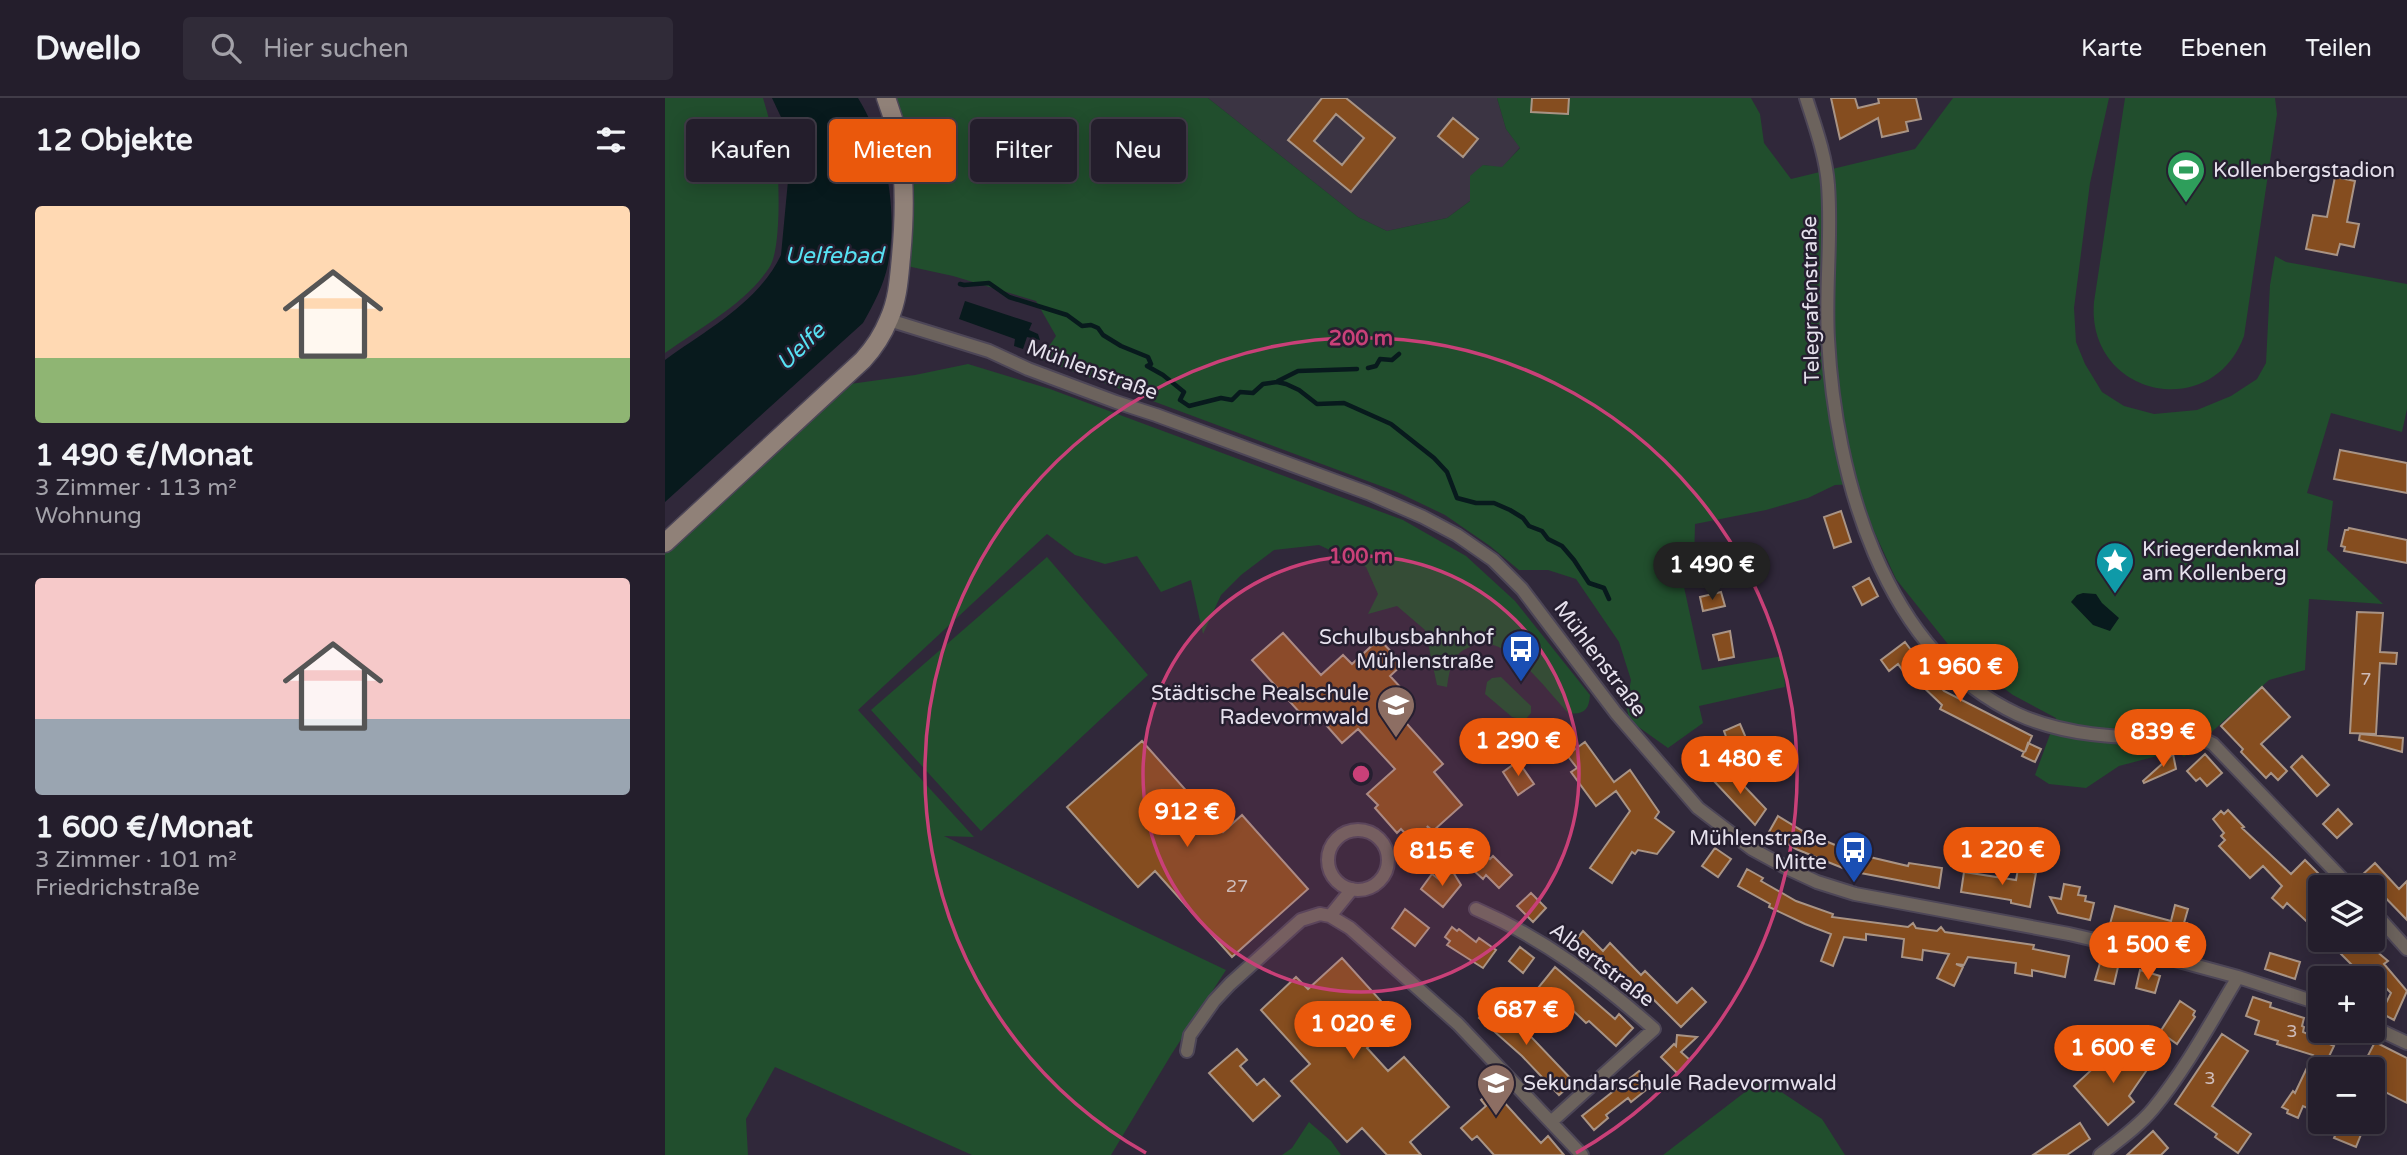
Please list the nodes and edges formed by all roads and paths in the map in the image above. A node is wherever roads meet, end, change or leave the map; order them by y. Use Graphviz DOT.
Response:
graph roads {
  1 [pos="886,98"];
  2 [pos="1806,98"];
  3 [pos="889,320"];
  4 [pos="665,543"];
  5 [pos="2339,875"];
  6 [pos="1352,889"];
  7 [pos="1476,909"];
  8 [pos="1330,916"];
  9 [pos="2385,924"];
  10 [pos="2407,949"];
  11 [pos="2238,977"];
  12 [pos="2308,1000"];
  13 [pos="2385,1033"];
  14 [pos="2407,1043"];
  15 [pos="1187,1051"];
  16 [pos="1551,1122"];
  17 [pos="1582,1155"];
  18 [pos="2100,1155"];
  1 -- 3 [label="main road"];
  2 -- 5 [label="street, Telegrafenstraße"];
  3 -- 4 [label="main road"];
  3 -- 11 [label="street, Mühlenstraße"];
  6 -- 6 [label="street"];
  6 -- 8 [label="street"];
  7 -- 16 [label="street, Albertstraße"];
  8 -- 15 [label="street"];
  8 -- 16 [label="street"];
  9 -- 10 [label="street"];
  11 -- 12 [label="street, Mühlenstraße"];
  11 -- 18 [label="street"];
  13 -- 14 [label="street"];
  16 -- 17 [label="street"];
}
